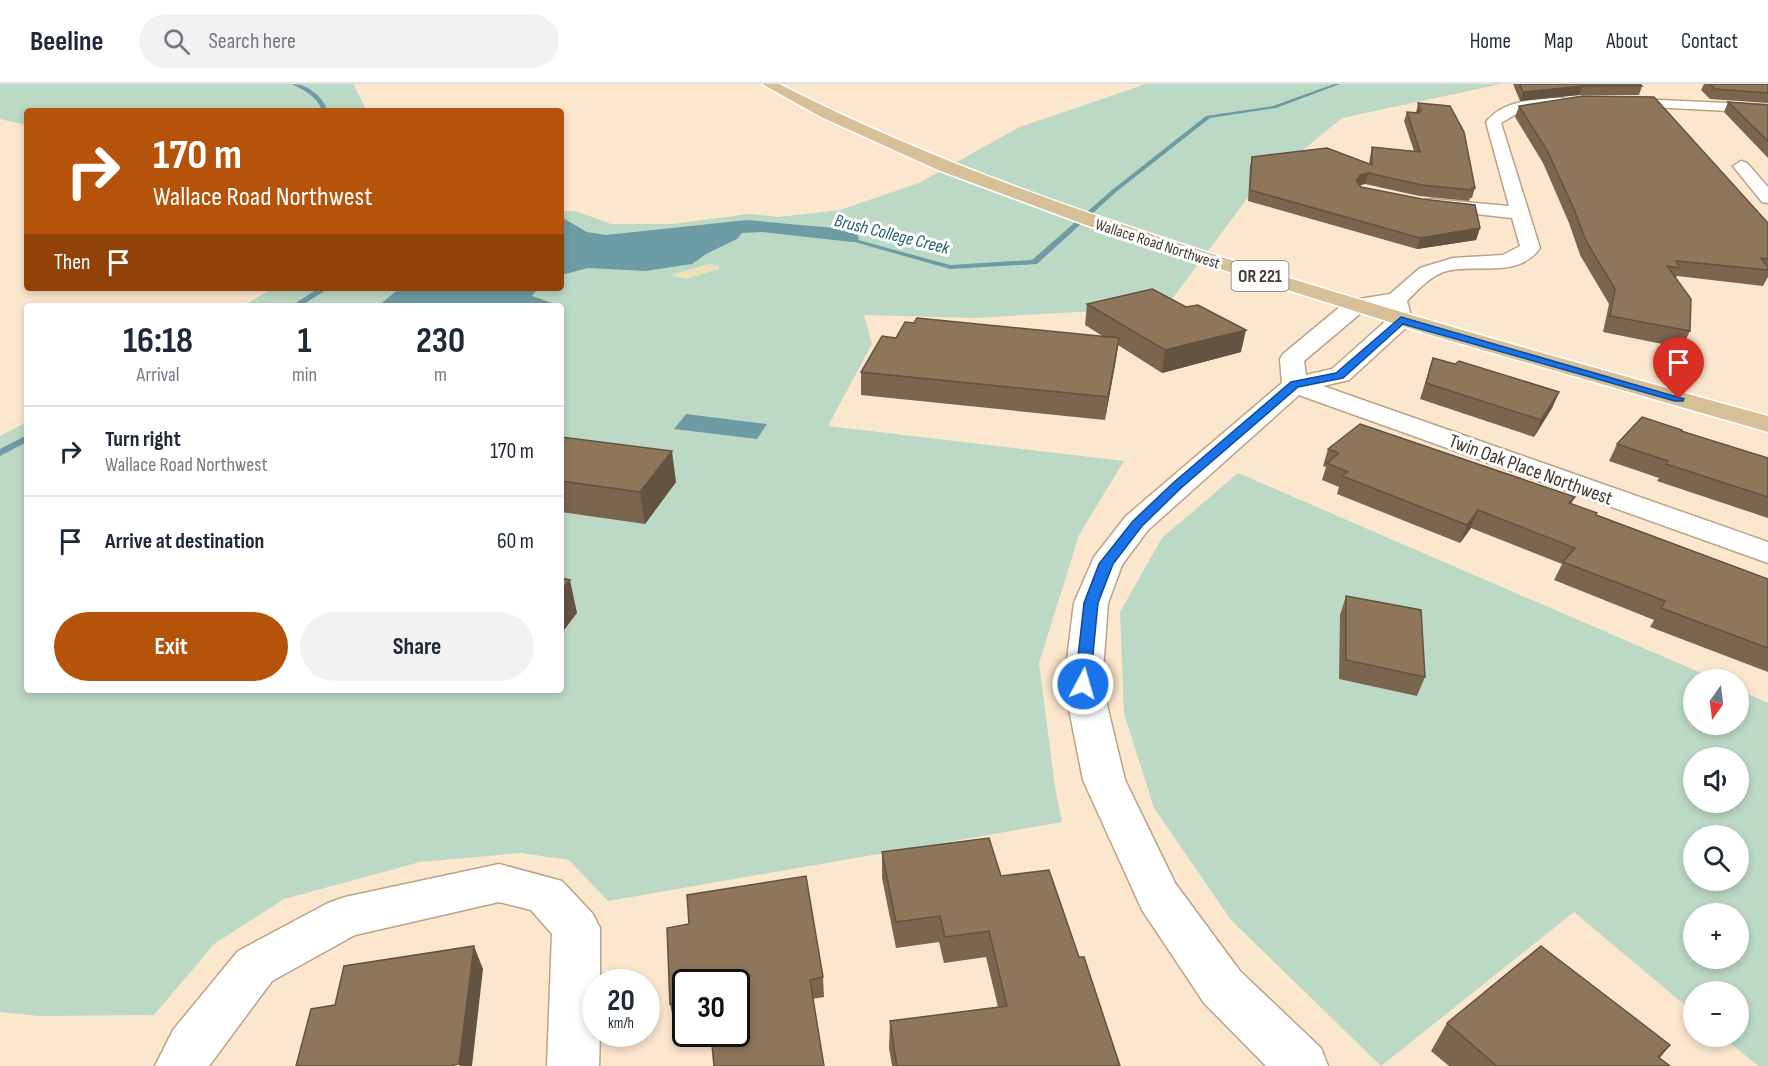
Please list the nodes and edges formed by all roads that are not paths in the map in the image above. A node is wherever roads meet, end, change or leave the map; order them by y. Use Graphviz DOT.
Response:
graph roads {
  1 [pos="769,84"];
  2 [pos="799,84"];
  3 [pos="1584,101"];
  4 [pos="1605,101"];
  5 [pos="1768,109"];
  6 [pos="1741,166"];
  7 [pos="1768,198"];
  8 [pos="1408,201"];
  9 [pos="1519,213"];
  10 [pos="1355,306"];
  11 [pos="1398,310"];
  12 [pos="1528,336"];
  13 [pos="1295,385"];
  14 [pos="1768,424"];
  15 [pos="1768,553"];
  16 [pos="181,1066"];
  17 [pos="573,1066"];
  18 [pos="1302,1066"];
  1 -- 10 [label="main road, Wallace Road Northwest / OR 221"];
  2 -- 11 [label="main road, Wallace Road Northwest / OR 221"];
  3 -- 9 [label="street"];
  4 -- 5 [label="street"];
  6 -- 7 [label="street"];
  8 -- 9 [label="street"];
  9 -- 11 [label="street"];
  10 -- 11 [label="street"];
  10 -- 13 [label="street"];
  11 -- 12 [label="main road, Wallace Road Northwest / OR 221"];
  11 -- 13 [label="street"];
  11 -- 14 [label="main road, Wallace Road Northwest / OR 221"];
  13 -- 15 [label="street, Twin Oak Place Northwest"];
  13 -- 18 [label="street"];
  16 -- 17 [label="street"];
}
